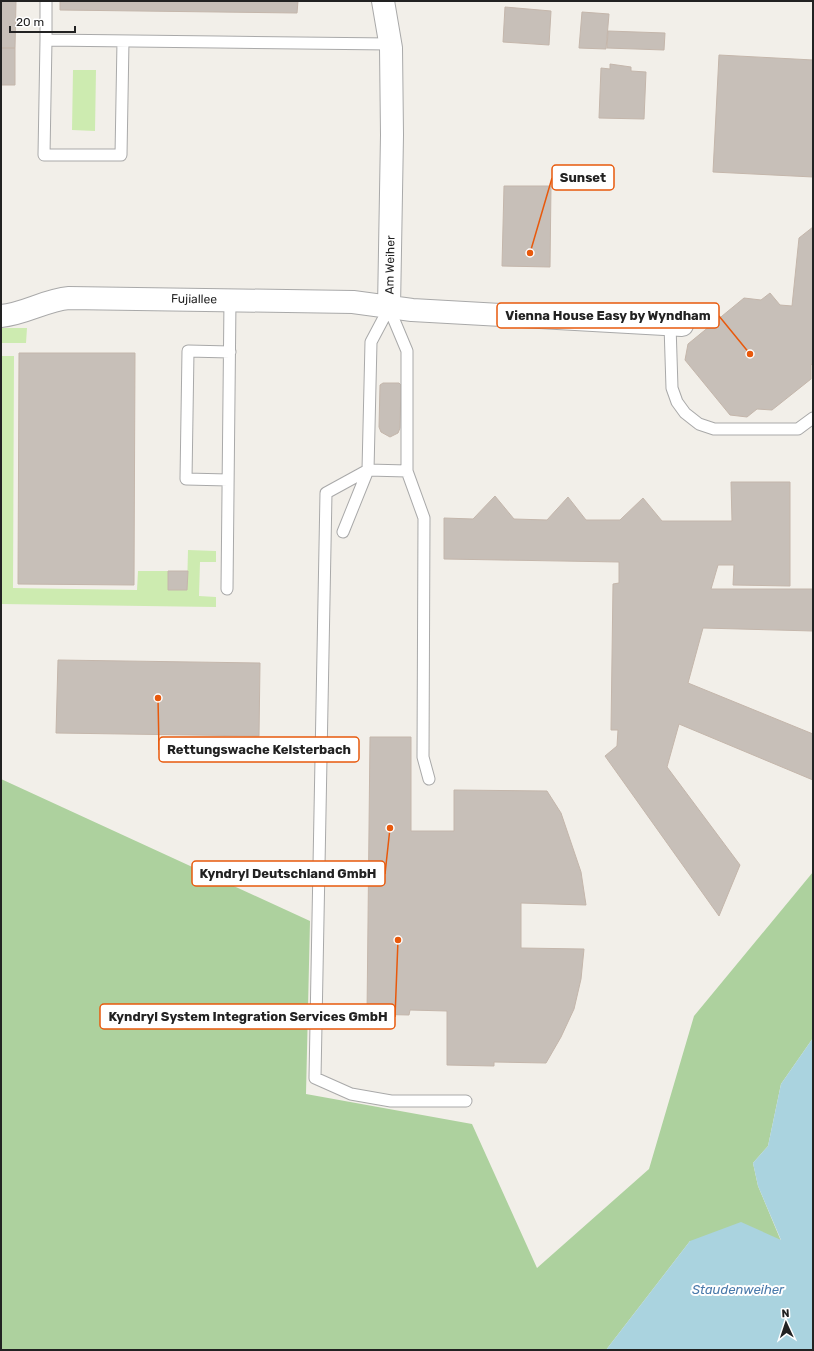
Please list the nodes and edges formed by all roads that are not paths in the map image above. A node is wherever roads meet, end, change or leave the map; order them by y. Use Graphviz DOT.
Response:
graph roads {
  1 [pos="46,1"];
  2 [pos="383,1"];
  3 [pos="46,40"];
  4 [pos="123,41"];
  5 [pos="390,44"];
  6 [pos="230,300"];
  7 [pos="389,308"];
  8 [pos="1,316"];
  9 [pos="676,325"];
  10 [pos="230,352"];
  11 [pos="813,418"];
  12 [pos="368,470"];
  13 [pos="407,471"];
  14 [pos="228,480"];
  15 [pos="343,532"];
  16 [pos="227,589"];
  17 [pos="429,778"];
  18 [pos="466,1101"];
  1 -- 3 [label="lane"];
  2 -- 5 [label="street, Am Weiher"];
  3 -- 4 [label="lane"];
  3 -- 4 [label="lane"];
  4 -- 5 [label="lane"];
  5 -- 7 [label="street, Am Weiher"];
  6 -- 7 [label="street, Fujiallee"];
  6 -- 8 [label="street, Fujiallee"];
  6 -- 10 [label="lane"];
  7 -- 9 [label="street, Am Weiher"];
  7 -- 12 [label="lane"];
  7 -- 13 [label="lane"];
  9 -- 11 [label="lane"];
  10 -- 14 [label="lane"];
  10 -- 14 [label="lane"];
  12 -- 13 [label="lane"];
  12 -- 15 [label="lane"];
  12 -- 18 [label="lane"];
  13 -- 17 [label="lane"];
  14 -- 16 [label="lane"];
}
